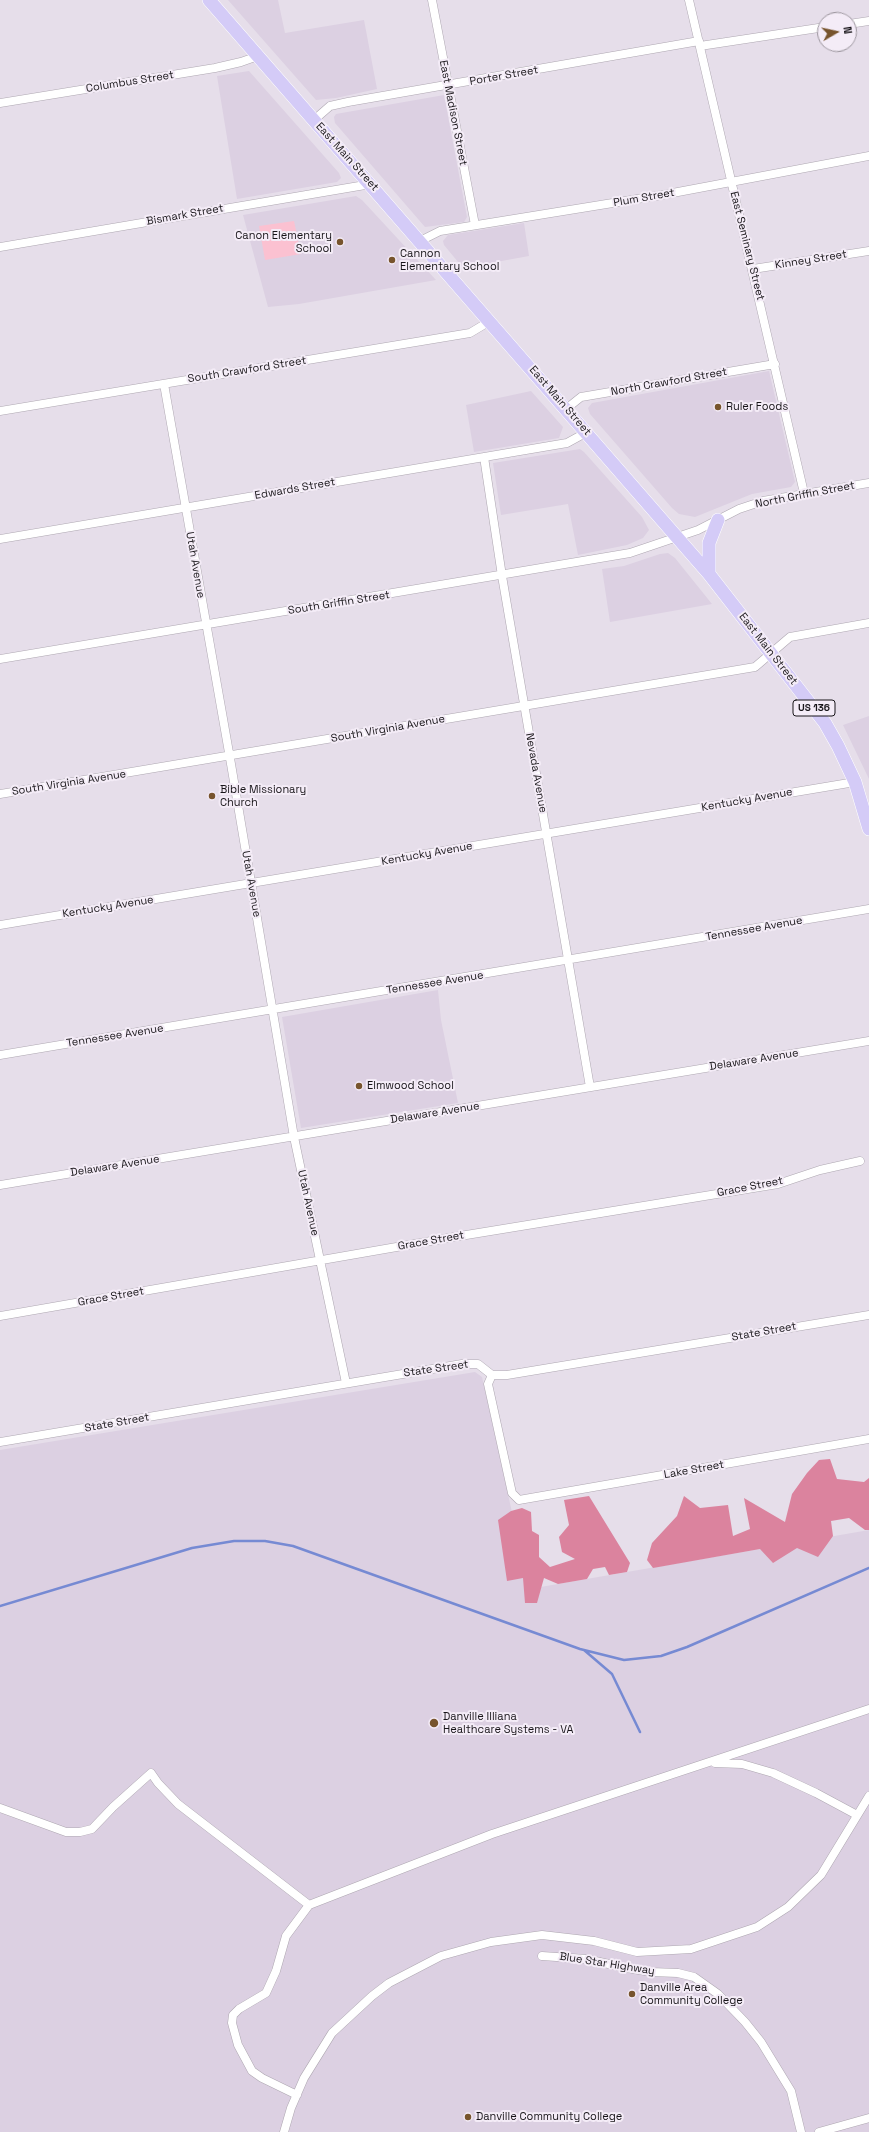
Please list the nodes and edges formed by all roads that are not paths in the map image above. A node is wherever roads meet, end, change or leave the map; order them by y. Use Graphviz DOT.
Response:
graph roads {
  1 [pos="210,0"];
  2 [pos="432,0"];
  3 [pos="689,0"];
  4 [pos="869,21"];
  5 [pos="857,23"];
  6 [pos="817,28"];
  7 [pos="699,44"];
  8 [pos="258,56"];
  9 [pos="448,85"];
  10 [pos="0,103"];
  11 [pos="314,120"];
  12 [pos="869,156"];
  13 [pos="731,182"];
  14 [pos="371,184"];
  15 [pos="476,225"];
  16 [pos="420,241"];
  17 [pos="0,247"];
  18 [pos="869,251"];
  19 [pos="752,270"];
  20 [pos="490,321"];
  21 [pos="775,364"];
  22 [pos="164,384"];
  23 [pos="566,409"];
  24 [pos="0,411"];
  25 [pos="587,432"];
  26 [pos="484,458"];
  27 [pos="869,483"];
  28 [pos="804,493"];
  29 [pos="186,508"];
  30 [pos="718,520"];
  31 [pos="676,537"];
  32 [pos="0,539"];
  33 [pos="709,574"];
  34 [pos="502,576"];
  35 [pos="869,623"];
  36 [pos="206,626"];
  37 [pos="771,653"];
  38 [pos="0,659"];
  39 [pos="525,706"];
  40 [pos="230,756"];
  41 [pos="855,782"];
  42 [pos="0,794"];
  43 [pos="869,829"];
  44 [pos="547,834"];
  45 [pos="251,884"];
  46 [pos="869,910"];
  47 [pos="0,925"];
  48 [pos="568,961"];
  49 [pos="272,1010"];
  50 [pos="869,1041"];
  51 [pos="0,1055"];
  52 [pos="590,1087"];
  53 [pos="294,1137"];
  54 [pos="860,1161"];
  55 [pos="0,1185"];
  56 [pos="319,1260"];
  57 [pos="869,1315"];
  58 [pos="0,1316"];
  59 [pos="492,1375"];
  60 [pos="346,1383"];
  61 [pos="869,1439"];
  62 [pos="0,1442"];
  63 [pos="869,1708"];
  64 [pos="710,1762"];
  65 [pos="869,1796"];
  66 [pos="0,1808"];
  67 [pos="857,1815"];
  68 [pos="309,1905"];
  69 [pos="542,1956"];
  70 [pos="297,2095"];
  71 [pos="869,2118"];
  72 [pos="284,2132"];
  73 [pos="801,2132"];
  74 [pos="819,2132"];
  1 -- 8 [label="main road, East Main Street / US 136"];
  2 -- 9 [label="street, East Madison Street"];
  3 -- 7 [label="street, East Seminary Street"];
  4 -- 5 [label="street"];
  6 -- 7 [label="street, Porter Street"];
  7 -- 9 [label="street, Porter Street"];
  7 -- 13 [label="street, East Seminary Street"];
  8 -- 10 [label="street, Columbus Street"];
  8 -- 11 [label="main road, East Main Street / US 136"];
  9 -- 11 [label="street, Porter Street"];
  9 -- 15 [label="street, East Madison Street"];
  11 -- 14 [label="main road, East Main Street / US 136"];
  12 -- 13 [label="street, Plum Street"];
  13 -- 15 [label="street, Plum Street"];
  13 -- 19 [label="street, East Seminary Street"];
  14 -- 16 [label="main road, East Main Street / US 136"];
  14 -- 17 [label="street, Bismark Street"];
  15 -- 16 [label="street, Plum Street"];
  16 -- 20 [label="main road, East Main Street / US 136"];
  18 -- 19 [label="street, Kinney Street"];
  19 -- 21 [label="street, East Seminary Street"];
  20 -- 22 [label="street, South Crawford Street"];
  20 -- 23 [label="main road, East Main Street / US 136"];
  21 -- 23 [label="street, North Crawford Street"];
  21 -- 28 [label="street, East Seminary Street"];
  22 -- 24 [label="street, South Crawford Street"];
  22 -- 29 [label="street, Utah Avenue"];
  23 -- 25 [label="main road, East Main Street / US 136"];
  25 -- 26 [label="street, Edwards Street"];
  25 -- 31 [label="main road, East Main Street / US 136"];
  26 -- 29 [label="street, Edwards Street"];
  26 -- 34 [label="street, Nevada Avenue"];
  27 -- 28 [label="street, North Griffin Street"];
  28 -- 30 [label="street, North Griffin Street"];
  29 -- 32 [label="street, Edwards Street"];
  29 -- 36 [label="street, Utah Avenue"];
  30 -- 31 [label="street, North Griffin Street"];
  30 -- 33 [label="main road"];
  31 -- 33 [label="main road, East Main Street / US 136"];
  31 -- 34 [label="street, South Griffin Street"];
  33 -- 37 [label="main road, East Main Street / US 136"];
  34 -- 36 [label="street, South Griffin Street"];
  34 -- 39 [label="street, Nevada Avenue"];
  35 -- 37 [label="street, South Virginia Avenue"];
  36 -- 38 [label="street, South Griffin Street"];
  36 -- 40 [label="street, Utah Avenue"];
  37 -- 39 [label="street, South Virginia Avenue"];
  37 -- 41 [label="main road, East Main Street / US 136"];
  39 -- 40 [label="street, South Virginia Avenue"];
  39 -- 44 [label="street, Nevada Avenue"];
  40 -- 42 [label="street, South Virginia Avenue"];
  40 -- 45 [label="street, Utah Avenue"];
  41 -- 43 [label="main road, East Main Street / US 136"];
  41 -- 44 [label="street, Kentucky Avenue"];
  44 -- 45 [label="street, Kentucky Avenue"];
  44 -- 48 [label="street, Nevada Avenue"];
  45 -- 47 [label="street, Kentucky Avenue"];
  45 -- 49 [label="street, Utah Avenue"];
  46 -- 48 [label="street, Tennessee Avenue"];
  48 -- 49 [label="street, Tennessee Avenue"];
  48 -- 52 [label="street, Nevada Avenue"];
  49 -- 51 [label="street, Tennessee Avenue"];
  49 -- 53 [label="street, Utah Avenue"];
  50 -- 52 [label="street, Delaware Avenue"];
  52 -- 53 [label="street, Delaware Avenue"];
  53 -- 55 [label="street, Delaware Avenue"];
  53 -- 56 [label="street, Utah Avenue"];
  54 -- 56 [label="street, Grace Street"];
  56 -- 58 [label="street, Grace Street"];
  56 -- 60 [label="street, Utah Avenue"];
  57 -- 59 [label="street, State Street"];
  59 -- 60 [label="street, State Street"];
  59 -- 61 [label="street, Lake Street"];
  60 -- 62 [label="street, State Street"];
  63 -- 64 [label="street"];
  64 -- 67 [label="street"];
  64 -- 68 [label="street"];
  65 -- 67 [label="street"];
  66 -- 68 [label="street"];
  67 -- 70 [label="street"];
  68 -- 70 [label="street"];
  69 -- 73 [label="street, Blue Star Highway"];
  70 -- 72 [label="street"];
  71 -- 74 [label="street"];
}
